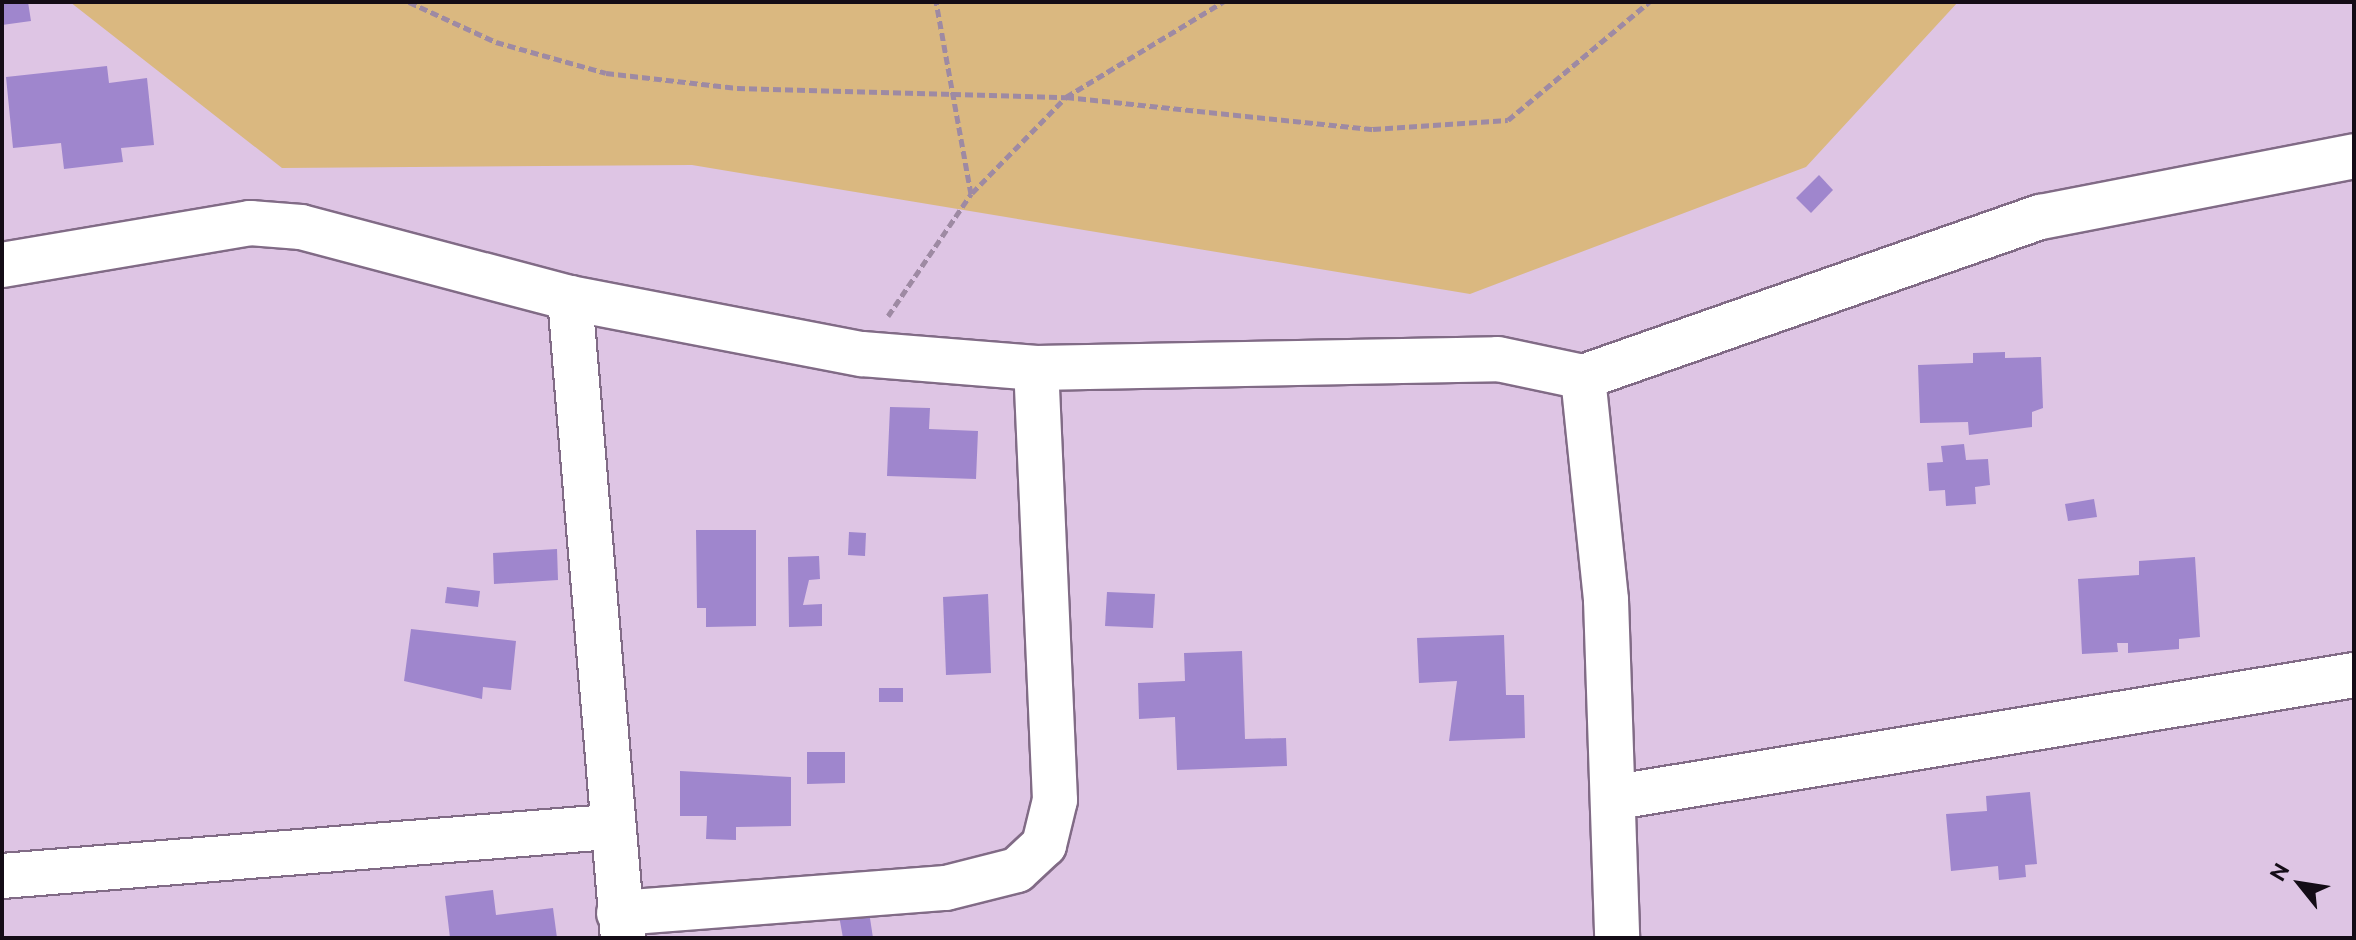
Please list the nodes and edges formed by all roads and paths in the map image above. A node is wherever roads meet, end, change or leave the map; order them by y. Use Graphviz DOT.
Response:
graph roads {
  1 [pos="409,2"];
  2 [pos="936,2"];
  3 [pos="1223,2"];
  4 [pos="1649,2"];
  5 [pos="955,97"];
  6 [pos="1066,97"];
  7 [pos="2354,156"];
  8 [pos="971,194"];
  9 [pos="2,265"];
  10 [pos="570,298"];
  11 [pos="862,354"];
  12 [pos="1036,368"];
  13 [pos="1583,377"];
  14 [pos="2354,675"];
  15 [pos="1617,797"];
  16 [pos="609,827"];
  17 [pos="2,876"];
  18 [pos="621,925"];
  19 [pos="1617,938"];
  1 -- 5 [label="path"];
  2 -- 5 [label="path"];
  3 -- 6 [label="path"];
  4 -- 6 [label="path"];
  5 -- 6 [label="path"];
  5 -- 8 [label="path"];
  6 -- 8 [label="path"];
  7 -- 13 [label="street"];
  8 -- 11 [label="path"];
  9 -- 10 [label="street"];
  10 -- 11 [label="street"];
  10 -- 16 [label="street"];
  11 -- 12 [label="street"];
  12 -- 13 [label="street"];
  12 -- 18 [label="street"];
  13 -- 15 [label="street"];
  14 -- 15 [label="street"];
  15 -- 19 [label="street"];
  16 -- 17 [label="street"];
  16 -- 18 [label="street"];
}
